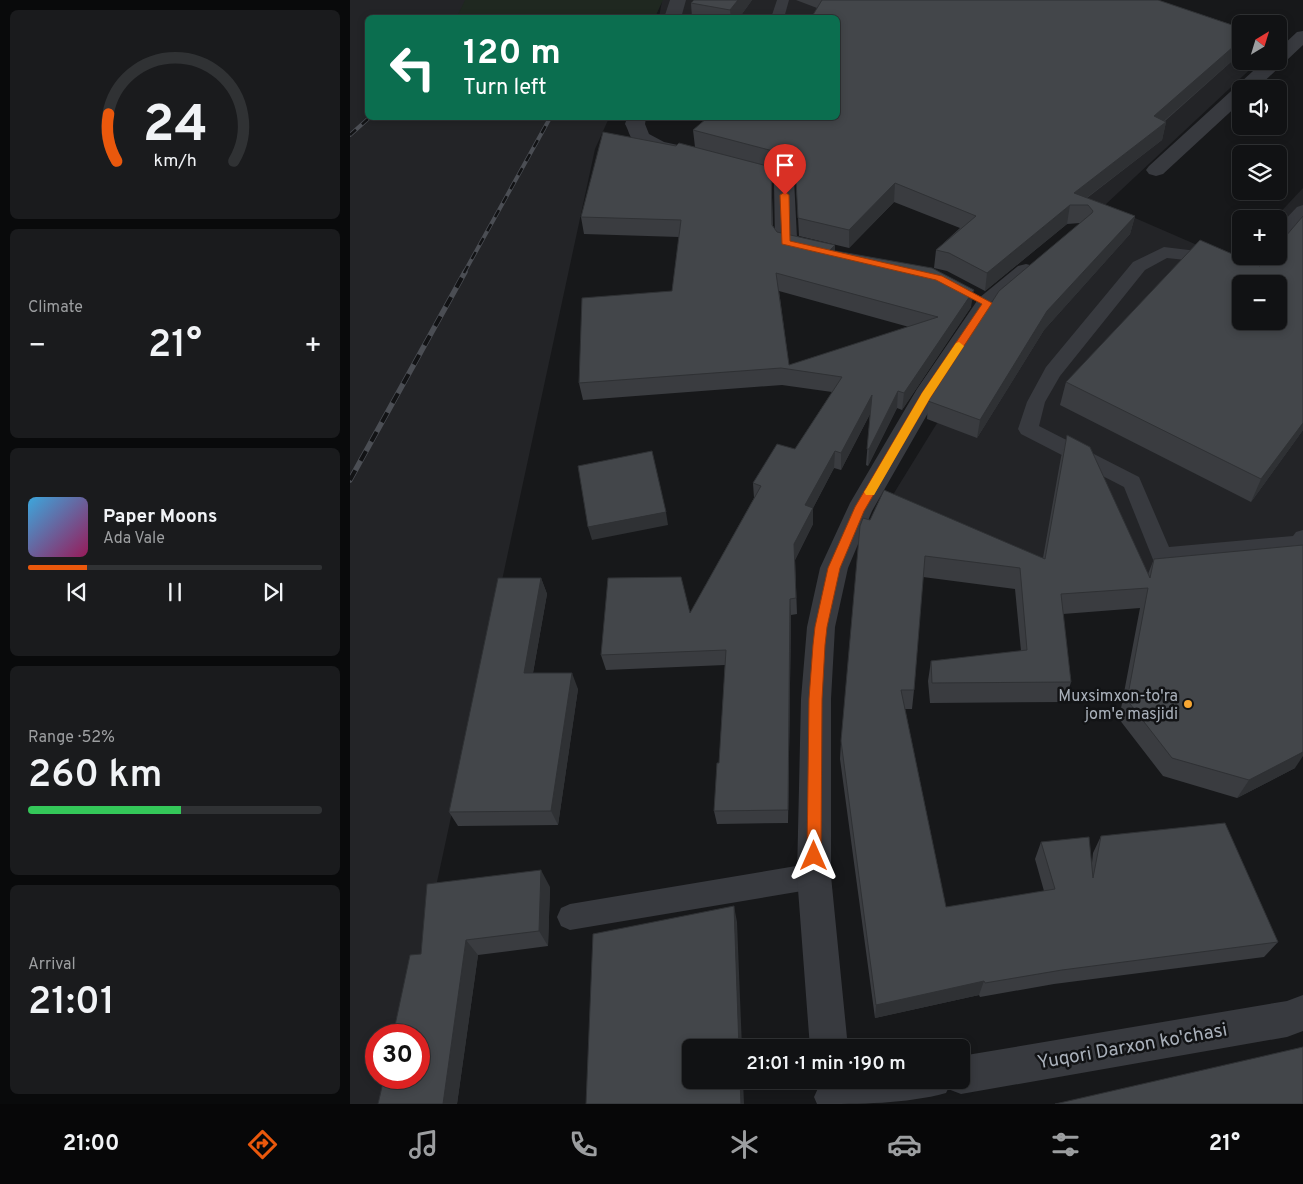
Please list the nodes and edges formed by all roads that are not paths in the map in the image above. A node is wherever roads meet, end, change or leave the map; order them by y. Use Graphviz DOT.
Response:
graph roads {
  1 [pos="678,0"];
  2 [pos="783,0"];
  3 [pos="673,15"];
  4 [pos="778,15"];
  5 [pos="1303,36"];
  6 [pos="1288,50"];
  7 [pos="1265,70"];
  8 [pos="1255,80"];
  9 [pos="1232,100"];
  10 [pos="636,120"];
  11 [pos="1156,170"];
  12 [pos="1303,210"];
  13 [pos="1287,227"];
  14 [pos="833,253"];
  15 [pos="1047,254"];
  16 [pos="1252,265"];
  17 [pos="1303,538"];
  18 [pos="814,876"];
  19 [pos="570,917"];
  20 [pos="1303,1013"];
  21 [pos="828,1039"];
  22 [pos="970,1073"];
  23 [pos="869,1089"];
  24 [pos="834,1094"];
  1 -- 3 [label="street"];
  2 -- 4 [label="lane"];
  5 -- 6 [label="street"];
  7 -- 8 [label="street"];
  9 -- 11 [label="street"];
  10 -- 14 [label="street"];
  12 -- 13 [label="lane"];
  15 -- 18 [label="street"];
  16 -- 17 [label="lane"];
  18 -- 19 [label="lane"];
  18 -- 21 [label="street"];
  20 -- 22 [label="street, Yuqori Darxon ko'chasi"];
  23 -- 24 [label="street"];
}
